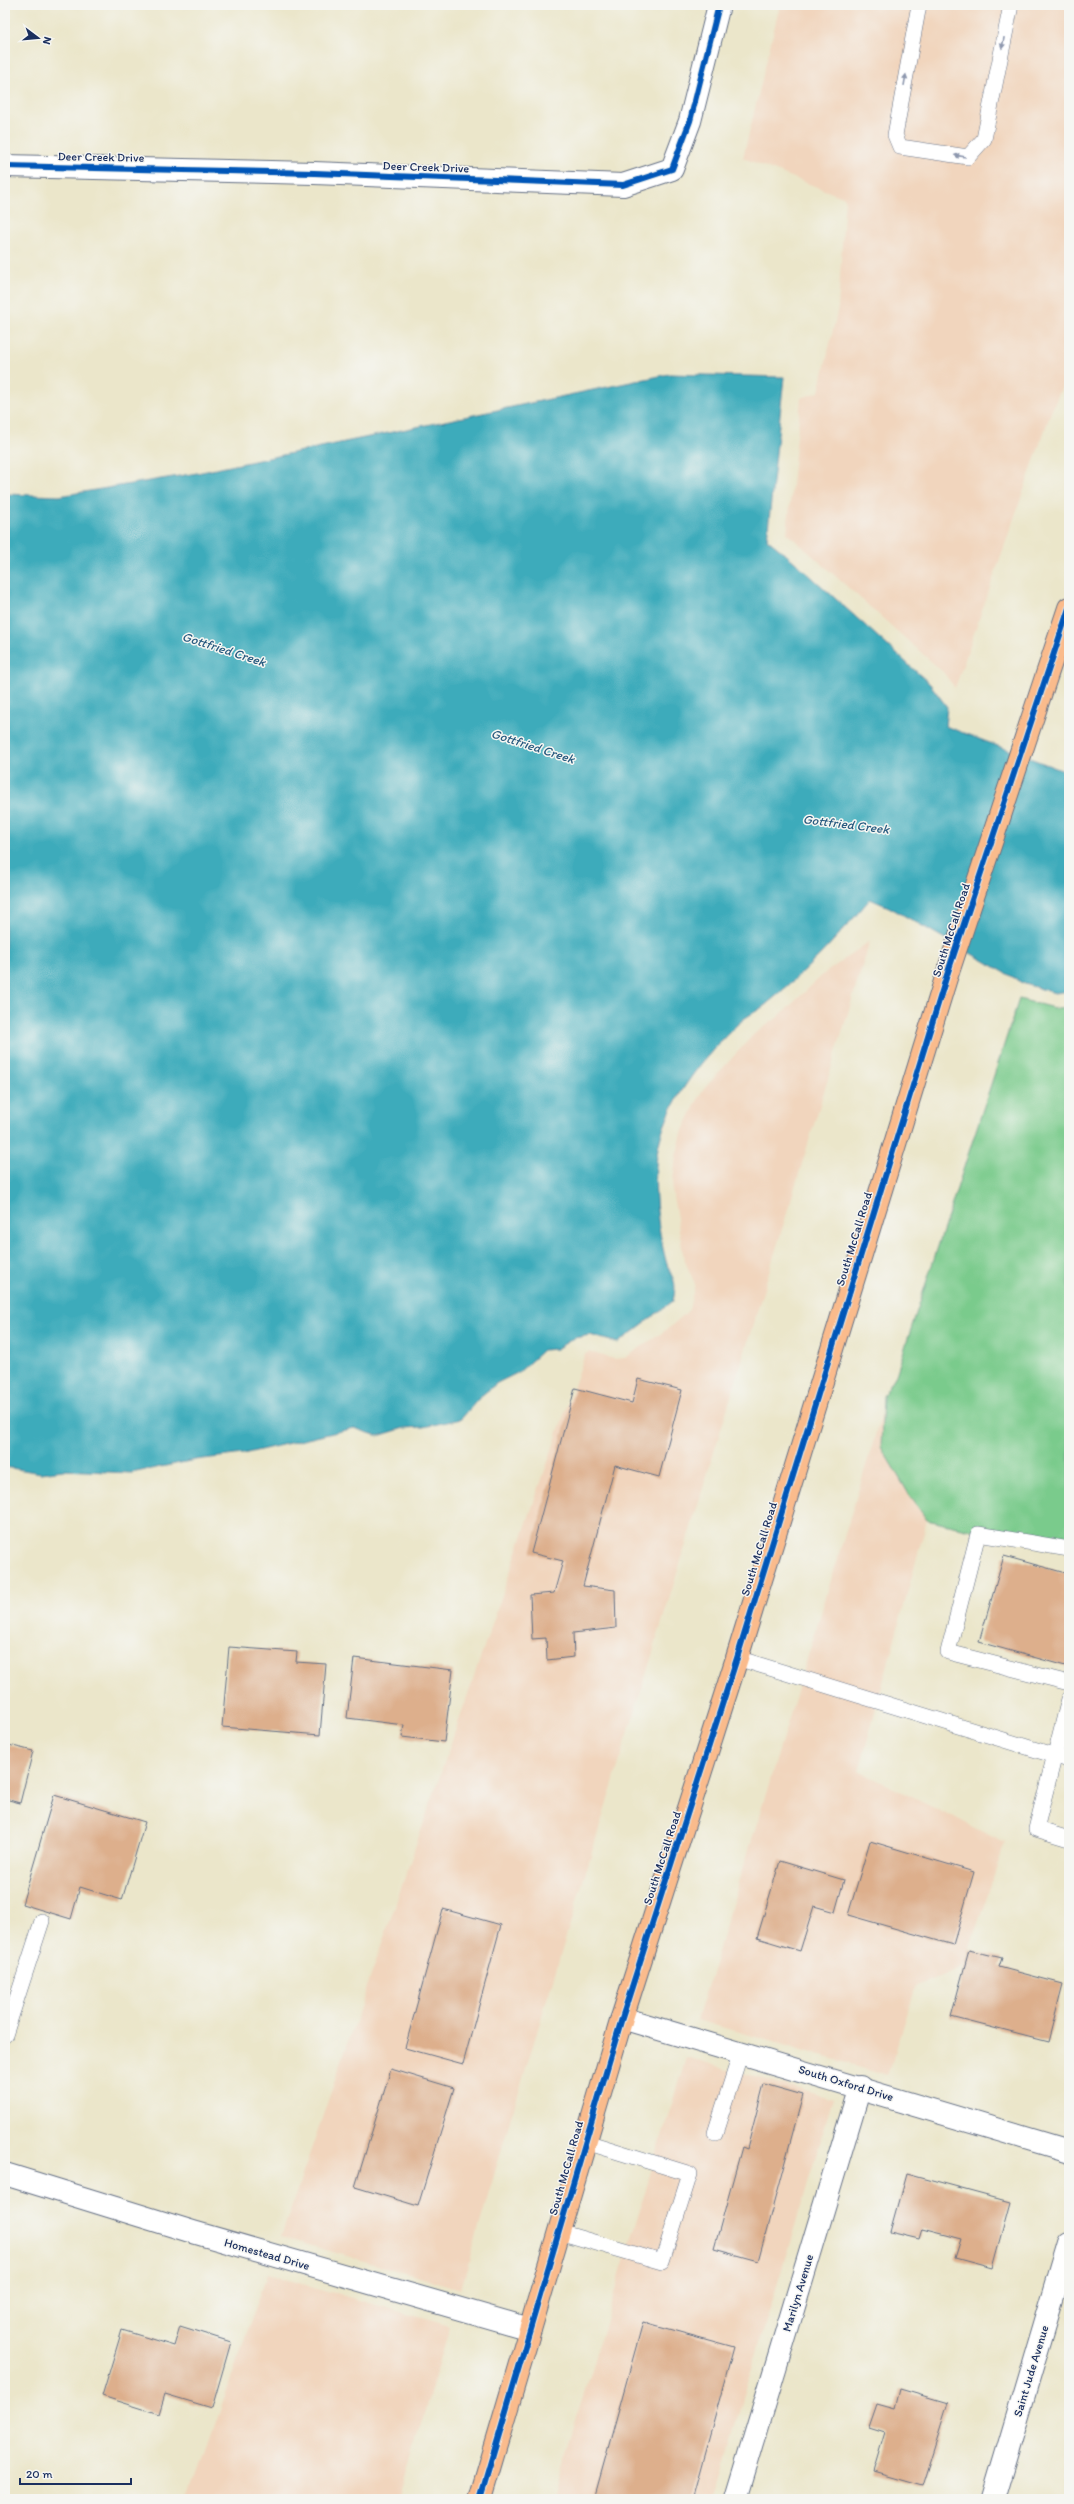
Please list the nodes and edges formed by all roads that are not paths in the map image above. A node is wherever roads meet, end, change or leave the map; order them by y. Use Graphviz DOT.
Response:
graph roads {
  1 [pos="719,5"];
  2 [pos="919,5"];
  3 [pos="1011,5"];
  4 [pos="5,166"];
  5 [pos="1069,608"];
  6 [pos="1069,1549"];
  7 [pos="737,1658"];
  8 [pos="1069,1683"];
  9 [pos="1069,1699"];
  10 [pos="1054,1756"];
  11 [pos="1069,1760"];
  12 [pos="1069,1839"];
  13 [pos="42,1921"];
  14 [pos="622,2018"];
  15 [pos="5,2035"];
  16 [pos="741,2052"];
  17 [pos="860,2087"];
  18 [pos="715,2133"];
  19 [pos="586,2142"];
  20 [pos="1069,2151"];
  21 [pos="5,2174"];
  22 [pos="559,2232"];
  23 [pos="1069,2242"];
  24 [pos="530,2329"];
  25 [pos="480,2499"];
  26 [pos="736,2499"];
  27 [pos="993,2499"];
  1 -- 4 [label="street, Deer Creek Drive"];
  3 -- 2 [label="lane, one-way"];
  5 -- 7 [label="main road, South McCall Road"];
  6 -- 8 [label="lane"];
  7 -- 10 [label="lane"];
  7 -- 14 [label="main road, South McCall Road"];
  9 -- 10 [label="lane"];
  10 -- 11 [label="lane"];
  10 -- 12 [label="lane"];
  13 -- 15 [label="lane"];
  14 -- 16 [label="street, South Oxford Drive"];
  14 -- 19 [label="main road, South McCall Road"];
  16 -- 17 [label="street, South Oxford Drive"];
  16 -- 18 [label="lane"];
  17 -- 20 [label="street, South Oxford Drive"];
  17 -- 26 [label="street, Marilyn Avenue"];
  19 -- 22 [label="main road, South McCall Road"];
  19 -- 22 [label="lane"];
  21 -- 24 [label="street, Homestead Drive"];
  22 -- 24 [label="main road, South McCall Road"];
  23 -- 27 [label="street, Saint Jude Avenue"];
  24 -- 25 [label="main road, South McCall Road"];
}
